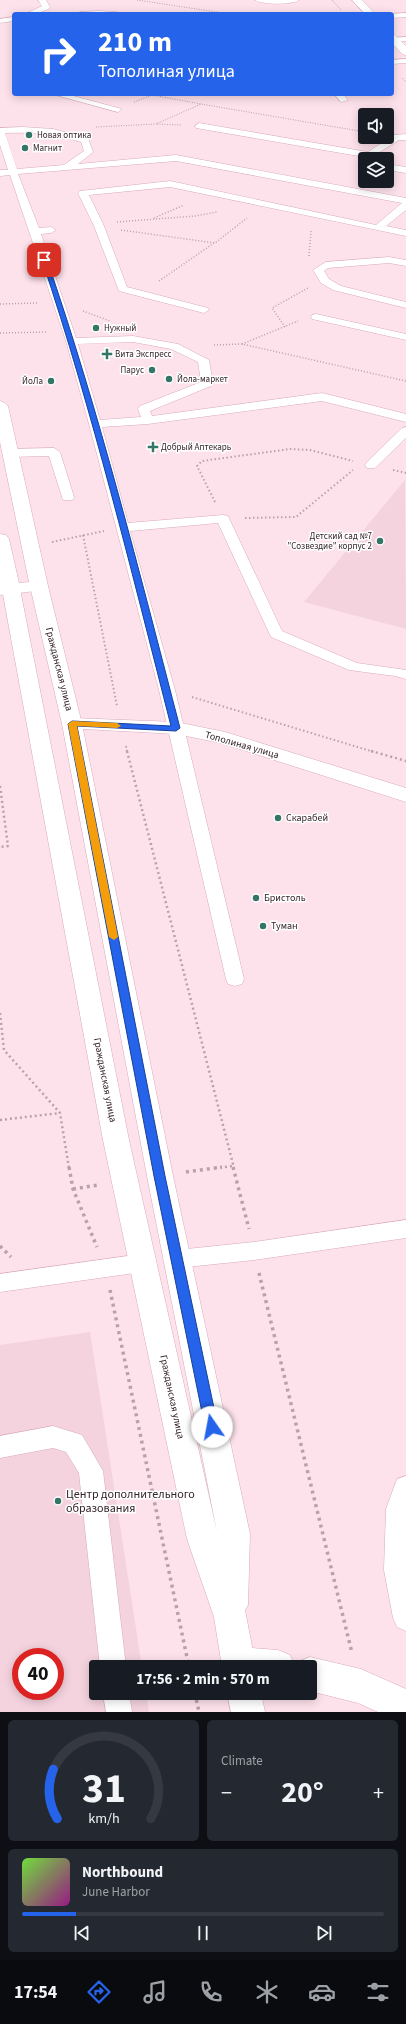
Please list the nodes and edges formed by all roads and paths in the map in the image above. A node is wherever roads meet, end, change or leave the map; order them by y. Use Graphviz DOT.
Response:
graph roads {
  1 [pos="42,0"];
  2 [pos="137,0"];
  3 [pos="259,0"];
  4 [pos="295,0"];
  5 [pos="332,0"];
  6 [pos="356,0"];
  7 [pos="34,12"];
  8 [pos="217,12"];
  9 [pos="342,12"];
  10 [pos="368,12"];
  11 [pos="406,15"];
  12 [pos="394,16"];
  13 [pos="12,19"];
  14 [pos="0,20"];
  15 [pos="394,39"];
  16 [pos="406,39"];
  17 [pos="394,40"];
  18 [pos="406,52"];
  19 [pos="406,61"];
  20 [pos="394,62"];
  21 [pos="64,96"];
  22 [pos="150,96"];
  23 [pos="157,96"];
  24 [pos="201,104"];
  25 [pos="118,109"];
  26 [pos="156,124"];
  27 [pos="199,126"];
  28 [pos="0,128"];
  29 [pos="0,131"];
  30 [pos="406,137"];
  31 [pos="377,152"];
  32 [pos="358,155"];
  33 [pos="67,168"];
  34 [pos="394,168"];
  35 [pos="406,170"];
  36 [pos="13,172"];
  37 [pos="0,173"];
  38 [pos="406,201"];
  39 [pos="266,204"];
  40 [pos="406,205"];
  41 [pos="313,214"];
  42 [pos="95,227"];
  43 [pos="378,228"];
  44 [pos="51,230"];
  45 [pos="35,231"];
  46 [pos="406,233"];
  47 [pos="215,243"];
  48 [pos="406,262"];
  49 [pos="318,270"];
  50 [pos="325,281"];
  51 [pos="140,293"];
  52 [pos="406,304"];
  53 [pos="204,310"];
  54 [pos="316,317"];
  55 [pos="284,327"];
  56 [pos="0,333"];
  57 [pos="70,336"];
  58 [pos="406,337"];
  59 [pos="242,344"];
  60 [pos="0,406"];
  61 [pos="406,418"];
  62 [pos="148,420"];
  63 [pos="96,424"];
  64 [pos="406,431"];
  65 [pos="9,453"];
  66 [pos="366,464"];
  67 [pos="406,473"];
  68 [pos="68,497"];
  69 [pos="223,519"];
  70 [pos="124,527"];
  71 [pos="83,535"];
  72 [pos="0,539"];
  73 [pos="45,543"];
  74 [pos="39,586"];
  75 [pos="6,590"];
  76 [pos="406,675"];
  77 [pos="167,690"];
  78 [pos="36,722"];
  79 [pos="72,724"];
  80 [pos="121,726"];
  81 [pos="176,728"];
  82 [pos="406,761"];
  83 [pos="0,786"];
  84 [pos="406,795"];
  85 [pos="0,847"];
  86 [pos="235,979"];
  87 [pos="0,1013"];
  88 [pos="60,1113"];
  89 [pos="0,1120"];
  90 [pos="233,1166"];
  91 [pos="180,1173"];
  92 [pos="101,1184"];
  93 [pos="73,1189"];
  94 [pos="406,1229"];
  95 [pos="254,1251"];
  96 [pos="177,1259"];
  97 [pos="142,1263"];
  98 [pos="105,1268"];
  99 [pos="0,1283"];
  100 [pos="0,1447"];
  101 [pos="406,1487"];
  102 [pos="231,1617"];
  103 [pos="406,1618"];
  104 [pos="113,1660"];
  105 [pos="189,1660"];
  106 [pos="238,1660"];
  107 [pos="317,1676"];
  108 [pos="361,1686"];
  109 [pos="117,1700"];
  110 [pos="196,1700"];
  111 [pos="246,1700"];
  112 [pos="406,1707"];
  113 [pos="119,1712"];
  114 [pos="199,1712"];
  115 [pos="248,1712"];
  1 -- 7 [label="lane"];
  2 -- 8 [label="path"];
  3 -- 4 [label="lane"];
  5 -- 9 [label="path"];
  6 -- 10 [label="street"];
  11 -- 12 [label="lane"];
  13 -- 14 [label="lane"];
  15 -- 16 [label="lane"];
  17 -- 18 [label="street"];
  19 -- 20 [label="lane"];
  21 -- 25 [label="lane"];
  22 -- 25 [label="path"];
  23 -- 24 [label="path"];
  26 -- 27 [label="path"];
  27 -- 32 [label="lane"];
  28 -- 29 [label="lane"];
  29 -- 33 [label="lane"];
  29 -- 36 [label="lane"];
  30 -- 31 [label="lane"];
  33 -- 36 [label="lane"];
  33 -- 38 [label="lane"];
  34 -- 35 [label="lane"];
  36 -- 37 [label="lane"];
  36 -- 45 [label="lane"];
  39 -- 41 [label="lane"];
  39 -- 42 [label="path"];
  39 -- 42 [label="lane"];
  39 -- 47 [label="path"];
  40 -- 43 [label="lane"];
  41 -- 43 [label="lane"];
  41 -- 49 [label="path"];
  42 -- 47 [label="path"];
  42 -- 51 [label="lane"];
  43 -- 46 [label="lane"];
  44 -- 45 [label="lane"];
  45 -- 57 [label="lane"];
  47 -- 51 [label="path"];
  48 -- 49 [label="lane"];
  49 -- 50 [label="lane"];
  50 -- 52 [label="lane"];
  50 -- 55 [label="path"];
  51 -- 53 [label="lane"];
  54 -- 55 [label="path"];
  54 -- 58 [label="lane"];
  55 -- 59 [label="path"];
  56 -- 57 [label="path"];
  57 -- 62 [label="lane"];
  57 -- 63 [label="lane"];
  60 -- 65 [label="street, Гражданская улица"];
  61 -- 62 [label="lane"];
  62 -- 63 [label="lane"];
  63 -- 70 [label="lane"];
  64 -- 66 [label="lane"];
  65 -- 68 [label="lane"];
  65 -- 74 [label="street, Гражданская улица"];
  66 -- 67 [label="path"];
  66 -- 69 [label="path"];
  66 -- 69 [label="path"];
  69 -- 70 [label="lane"];
  69 -- 76 [label="lane"];
  70 -- 71 [label="path"];
  70 -- 77 [label="lane"];
  71 -- 73 [label="path"];
  71 -- 80 [label="path"];
  72 -- 75 [label="street, Гражданская улица"];
  74 -- 75 [label="street"];
  74 -- 79 [label="street, Гражданская улица"];
  75 -- 78 [label="street, Гражданская улица"];
  77 -- 81 [label="lane"];
  77 -- 82 [label="path"];
  78 -- 79 [label="street, Тополиная улица"];
  78 -- 97 [label="street, Гражданская улица"];
  79 -- 80 [label="street, Тополиная улица"];
  79 -- 96 [label="street, Гражданская улица"];
  80 -- 81 [label="street, Тополиная улица"];
  80 -- 90 [label="path"];
  81 -- 84 [label="street, Тополиная улица"];
  81 -- 86 [label="lane"];
  83 -- 85 [label="path"];
  87 -- 88 [label="path"];
  88 -- 89 [label="path"];
  88 -- 93 [label="path"];
  90 -- 91 [label="path"];
  90 -- 95 [label="path"];
  92 -- 93 [label="path"];
  93 -- 98 [label="path"];
  94 -- 95 [label="lane"];
  95 -- 96 [label="lane"];
  95 -- 108 [label="path"];
  96 -- 102 [label="street, Гражданская улица"];
  97 -- 98 [label="lane"];
  97 -- 102 [label="street, Гражданская улица"];
  98 -- 99 [label="lane"];
  98 -- 105 [label="path"];
  100 -- 104 [label="lane"];
  101 -- 103 [label="lane"];
  102 -- 106 [label="street, Гражданская улица"];
  107 -- 108 [label="street"];
  108 -- 112 [label="street"];
  109 -- 113 [label="lane"];
  110 -- 114 [label="path"];
  111 -- 115 [label="street, Гражданская улица"];
}
